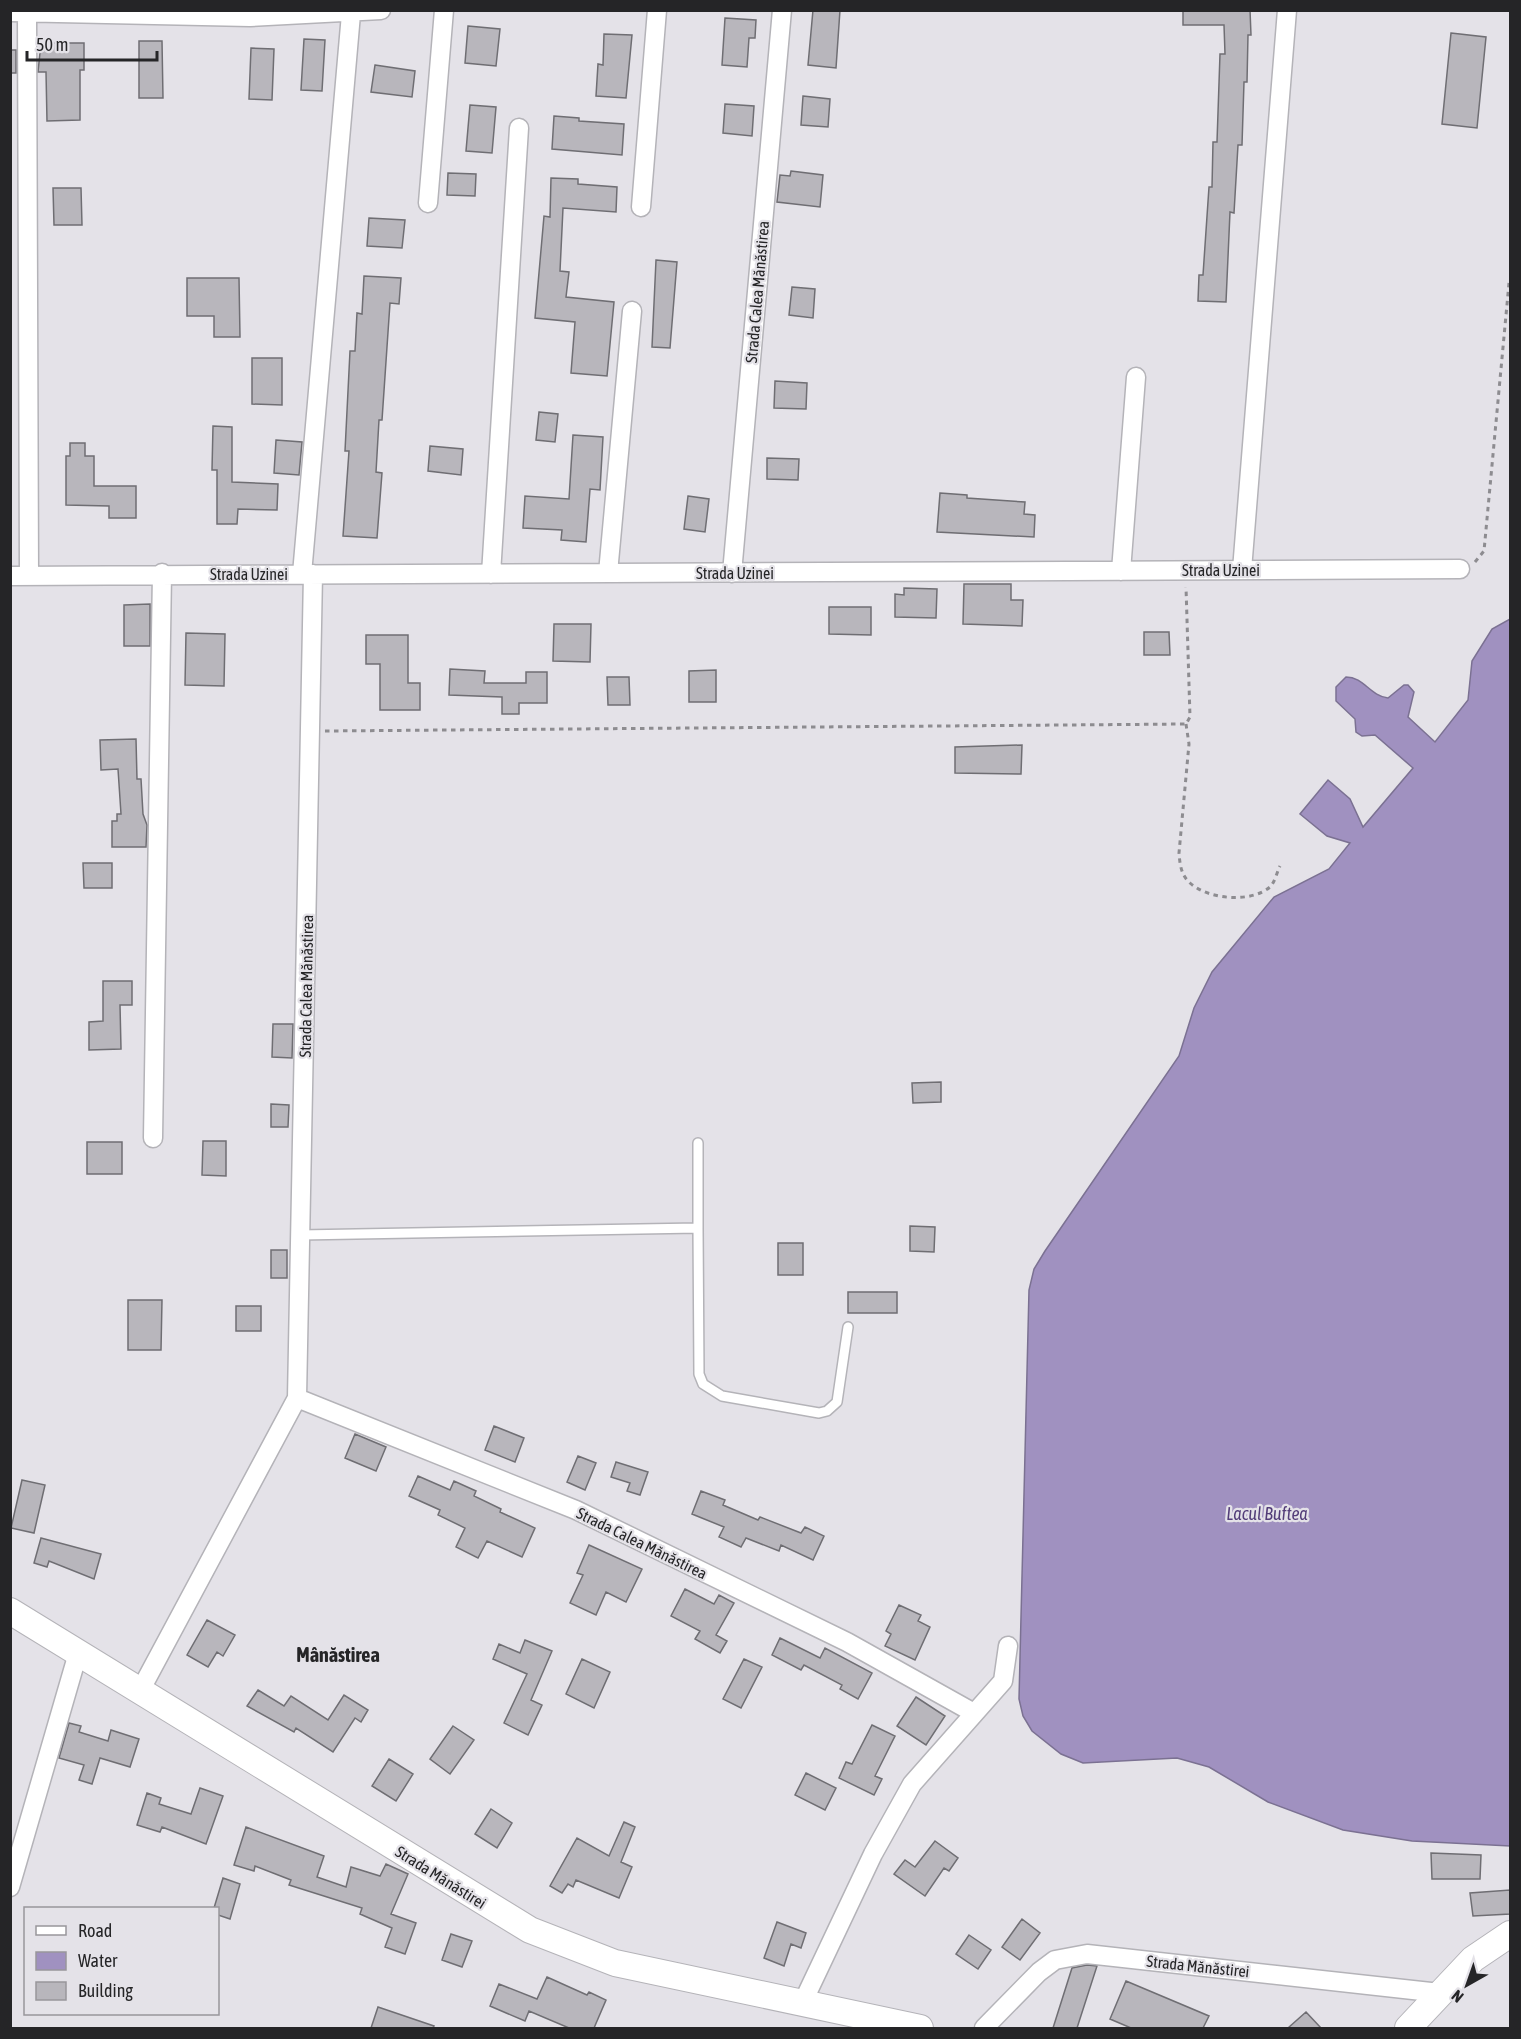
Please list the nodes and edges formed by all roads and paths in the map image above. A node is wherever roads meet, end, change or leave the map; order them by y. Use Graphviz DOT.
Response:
graph roads {
  1 [pos="381,10"];
  2 [pos="444,10"];
  3 [pos="657,10"];
  4 [pos="782,10"];
  5 [pos="1287,10"];
  6 [pos="19,13"];
  7 [pos="120,13"];
  8 [pos="250,14"];
  9 [pos="351,14"];
  10 [pos="519,128"];
  11 [pos="429,203"];
  12 [pos="642,207"];
  13 [pos="1509,283"];
  14 [pos="632,311"];
  15 [pos="1136,377"];
  16 [pos="1460,569"];
  17 [pos="1242,570"];
  18 [pos="1121,571"];
  19 [pos="1185,571"];
  20 [pos="162,573"];
  21 [pos="608,573"];
  22 [pos="732,573"];
  23 [pos="308,574"];
  24 [pos="491,574"];
  25 [pos="10,576"];
  26 [pos="29,576"];
  27 [pos="1186,724"];
  28 [pos="312,732"];
  29 [pos="1280,866"];
  30 [pos="153,1138"];
  31 [pos="698,1143"];
  32 [pos="698,1228"];
  33 [pos="300,1235"];
  34 [pos="848,1327"];
  35 [pos="297,1398"];
  36 [pos="10,1611"];
  37 [pos="1008,1646"];
  38 [pos="78,1653"];
  39 [pos="140,1691"];
  40 [pos="974,1713"];
  41 [pos="10,1887"];
  42 [pos="1510,1934"];
  43 [pos="1440,1993"];
  44 [pos="802,2004"];
  45 [pos="920,2028"];
  46 [pos="984,2028"];
  47 [pos="1408,2028"];
  1 -- 9 [label="street"];
  2 -- 11 [label="street"];
  3 -- 12 [label="street"];
  4 -- 22 [label="street, Strada Calea Mănăstirea"];
  5 -- 17 [label="street"];
  6 -- 7 [label="street"];
  6 -- 26 [label="street"];
  7 -- 8 [label="street"];
  8 -- 9 [label="street"];
  9 -- 23 [label="street, Strada Calea Mănăstirea"];
  10 -- 24 [label="street"];
  13 -- 16 [label="path"];
  14 -- 21 [label="street"];
  15 -- 18 [label="street"];
  16 -- 17 [label="street, Strada Uzinei"];
  17 -- 19 [label="street, Strada Uzinei"];
  18 -- 19 [label="street, Strada Uzinei"];
  18 -- 22 [label="street, Strada Uzinei"];
  19 -- 27 [label="path"];
  20 -- 23 [label="street, Strada Uzinei"];
  20 -- 26 [label="street, Strada Uzinei"];
  20 -- 30 [label="street"];
  21 -- 22 [label="street, Strada Uzinei"];
  21 -- 24 [label="street, Strada Uzinei"];
  23 -- 24 [label="street, Strada Uzinei"];
  23 -- 28 [label="street, Strada Calea Mănăstirea"];
  25 -- 26 [label="street, Strada Uzinei"];
  27 -- 28 [label="path"];
  27 -- 29 [label="path"];
  28 -- 33 [label="street, Strada Calea Mănăstirea"];
  31 -- 32 [label="lane"];
  32 -- 33 [label="lane"];
  32 -- 34 [label="lane"];
  33 -- 35 [label="street, Strada Calea Mănăstirea"];
  35 -- 39 [label="street, Strada Calea Mănăstirea"];
  35 -- 40 [label="street, Strada Calea Mănăstirea"];
  36 -- 38 [label="street, Strada Mănăstirei"];
  37 -- 40 [label="street"];
  38 -- 39 [label="street, Strada Mănăstirei"];
  38 -- 41 [label="street"];
  39 -- 44 [label="street, Strada Mănăstirei"];
  40 -- 44 [label="street"];
  42 -- 43 [label="street"];
  43 -- 46 [label="street, Strada Mănăstirei"];
  43 -- 47 [label="street"];
  44 -- 45 [label="street, Strada Mănăstirei"];
}
